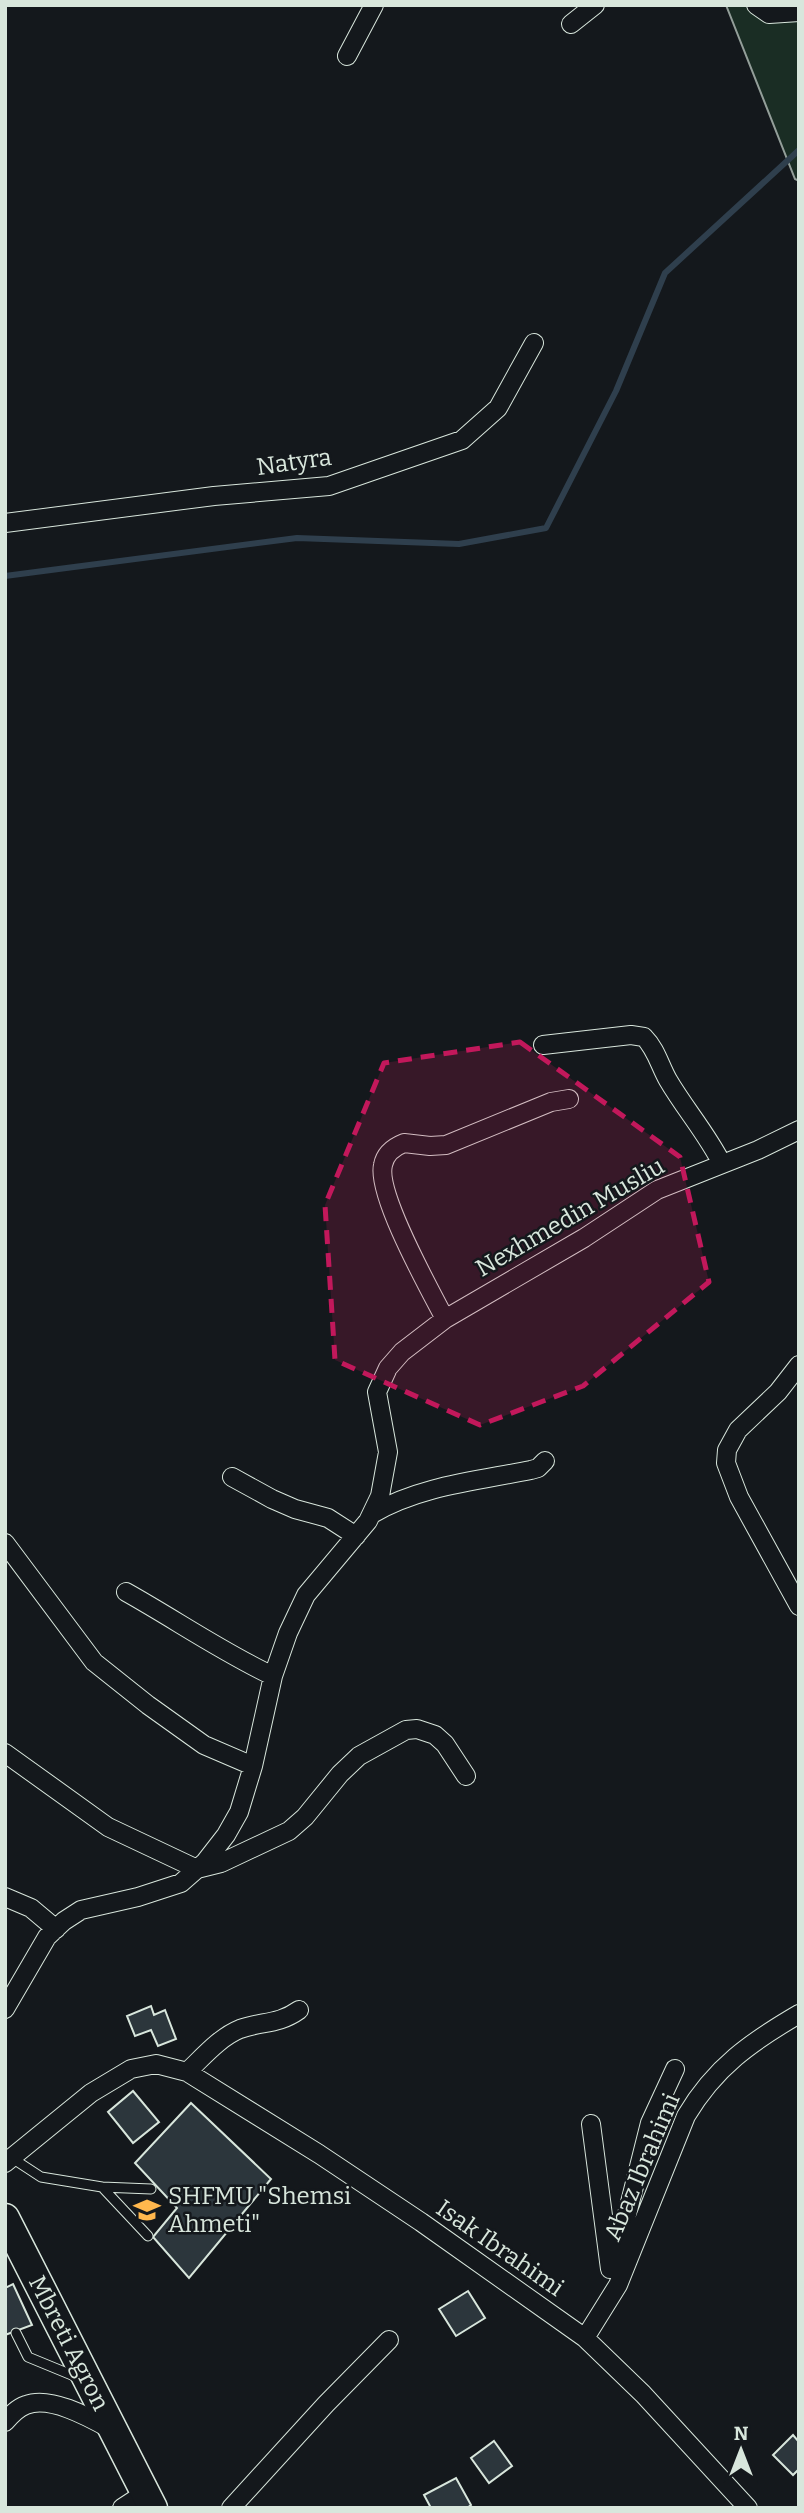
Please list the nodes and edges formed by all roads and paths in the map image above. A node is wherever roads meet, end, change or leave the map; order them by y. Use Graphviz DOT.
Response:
graph roads {
  1 [pos="374,5"];
  2 [pos="595,5"];
  3 [pos="756,5"];
  4 [pos="799,12"];
  5 [pos="571,24"];
  6 [pos="347,56"];
  7 [pos="534,343"];
  8 [pos="5,523"];
  9 [pos="543,1045"];
  10 [pos="569,1099"];
  11 [pos="799,1130"];
  12 [pos="722,1164"];
  13 [pos="445,1319"];
  14 [pos="799,1365"];
  15 [pos="545,1461"];
  16 [pos="232,1477"];
  17 [pos="372,1514"];
  18 [pos="356,1536"];
  19 [pos="5,1543"];
  20 [pos="126,1592"];
  21 [pos="799,1605"];
  22 [pos="273,1676"];
  23 [pos="5,1753"];
  24 [pos="253,1766"];
  25 [pos="466,1776"];
  26 [pos="197,1870"];
  27 [pos="5,1897"];
  28 [pos="56,1929"];
  29 [pos="5,2009"];
  30 [pos="299,2010"];
  31 [pos="799,2014"];
  32 [pos="675,2069"];
  33 [pos="187,2072"];
  34 [pos="591,2124"];
  35 [pos="9,2161"];
  36 [pos="102,2187"];
  37 [pos="151,2189"];
  38 [pos="5,2218"];
  39 [pos="148,2236"];
  40 [pos="610,2268"];
  41 [pos="609,2299"];
  42 [pos="16,2333"];
  43 [pos="585,2338"];
  44 [pos="389,2340"];
  45 [pos="89,2382"];
  46 [pos="5,2422"];
  47 [pos="114,2431"];
  48 [pos="140,2503"];
  49 [pos="231,2508"];
  50 [pos="748,2508"];
  1 -- 6 [label="street"];
  2 -- 5 [label="street"];
  3 -- 4 [label="street"];
  7 -- 8 [label="street, Natyra"];
  9 -- 12 [label="street"];
  10 -- 13 [label="street"];
  11 -- 12 [label="street, Nexhmedin Musliu"];
  12 -- 13 [label="street, Nexhmedin Musliu"];
  13 -- 17 [label="street, Nexhmedin Musliu"];
  14 -- 21 [label="street"];
  15 -- 17 [label="street, Nexhmedin Musliu"];
  16 -- 18 [label="street"];
  17 -- 18 [label="street, Nexhmedin Musliu"];
  18 -- 22 [label="street, Nexhmedin Musliu"];
  19 -- 24 [label="street"];
  20 -- 22 [label="street"];
  22 -- 24 [label="street, Nexhmedin Musliu"];
  23 -- 26 [label="street"];
  24 -- 26 [label="street, Nexhmedin Musliu"];
  25 -- 26 [label="street, Nexhmedin Musliu"];
  26 -- 28 [label="street, Nexhmedin Musliu"];
  27 -- 28 [label="street"];
  28 -- 29 [label="street, Nexhmedin Musliu"];
  30 -- 33 [label="street"];
  31 -- 41 [label="street, Abaz Ibrahimi"];
  32 -- 40 [label="street, Abaz Ibrahimi"];
  33 -- 35 [label="street, Isak Ibrahimi"];
  33 -- 43 [label="street, Isak Ibrahimi"];
  34 -- 40 [label="street, Abaz Ibrahimi"];
  35 -- 36 [label="lane"];
  36 -- 37 [label="lane"];
  36 -- 39 [label="lane"];
  38 -- 45 [label="main road, Mbreti Agron"];
  40 -- 41 [label="street, Abaz Ibrahimi"];
  41 -- 43 [label="street, Abaz Ibrahimi"];
  42 -- 45 [label="lane"];
  43 -- 50 [label="street, Isak Ibrahimi"];
  44 -- 49 [label="street"];
  45 -- 47 [label="main road, Mbreti Agron"];
  46 -- 47 [label="street, Mbreti Agron"];
  47 -- 48 [label="main road, Mbreti Agron"];
}
